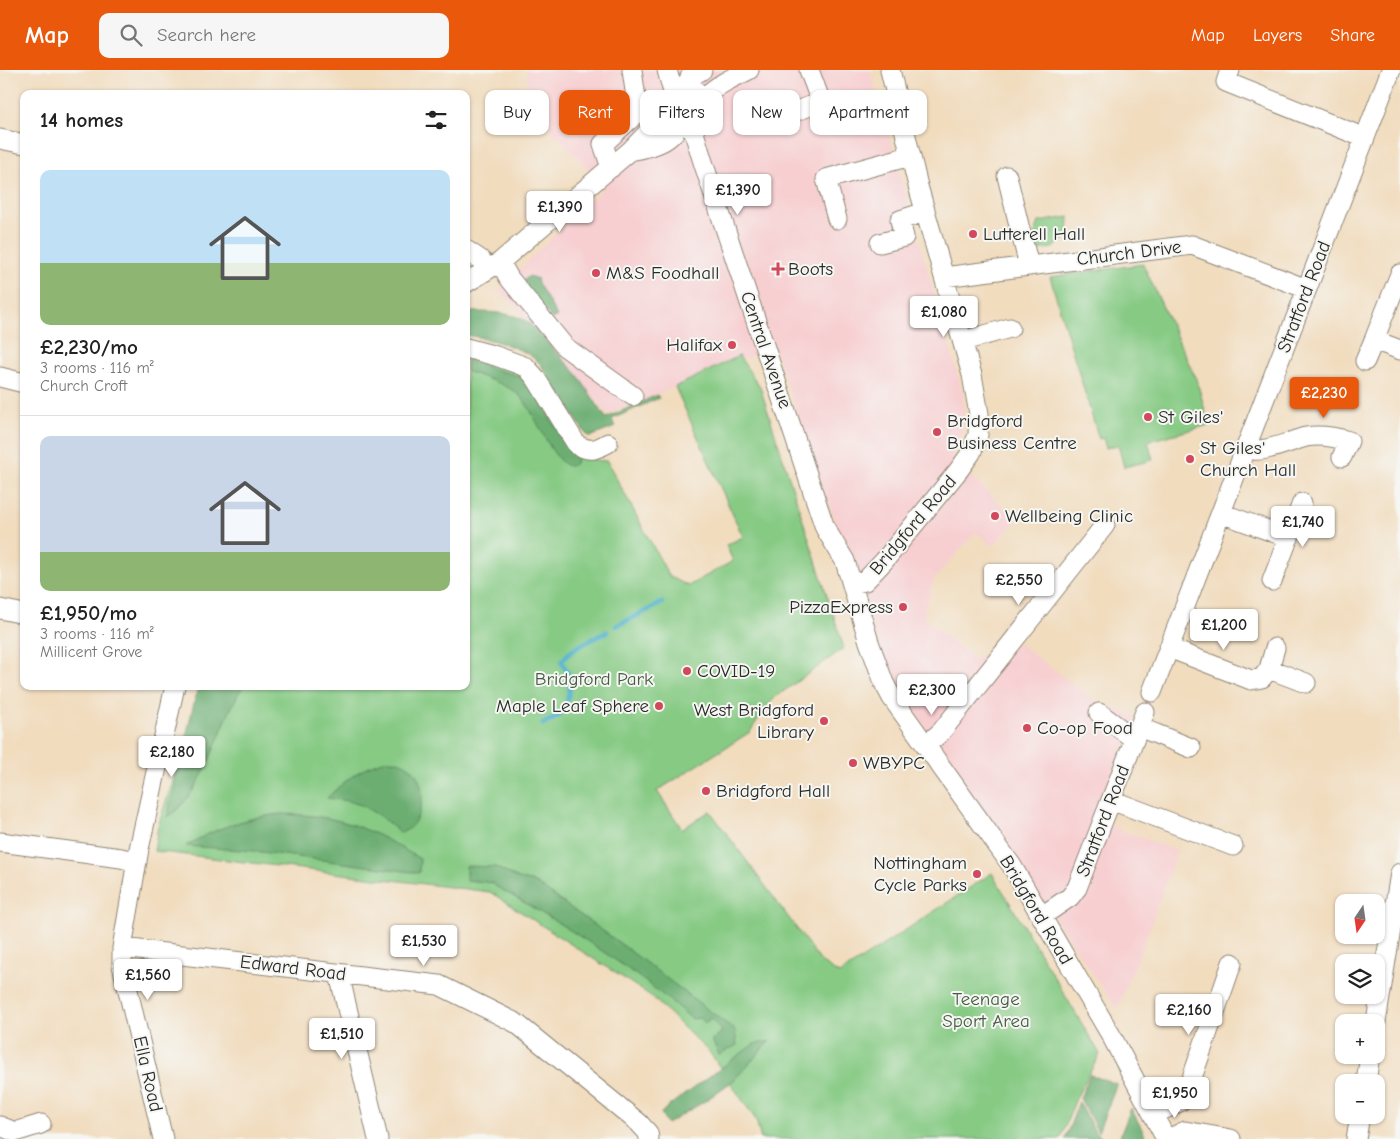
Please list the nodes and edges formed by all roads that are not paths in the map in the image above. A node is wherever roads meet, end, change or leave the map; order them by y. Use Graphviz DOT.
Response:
graph roads {
  1 [pos="632,70"];
  2 [pos="667,70"];
  3 [pos="702,70"];
  4 [pos="749,70"];
  5 [pos="809,70"];
  6 [pos="890,70"];
  7 [pos="1230,70"];
  8 [pos="1391,70"];
  9 [pos="678,86"];
  10 [pos="691,90"];
  11 [pos="713,90"];
  12 [pos="800,110"];
  13 [pos="671,135"];
  14 [pos="697,135"];
  15 [pos="1365,138"];
  16 [pos="0,139"];
  17 [pos="20,143"];
  18 [pos="630,151"];
  19 [pos="910,156"];
  20 [pos="611,168"];
  21 [pos="1007,176"];
  22 [pos="926,212"];
  23 [pos="837,219"];
  24 [pos="880,243"];
  25 [pos="470,253"];
  26 [pos="494,266"];
  27 [pos="1029,266"];
  28 [pos="1400,274"];
  29 [pos="944,276"];
  30 [pos="470,281"];
  31 [pos="1307,289"];
  32 [pos="1010,328"];
  33 [pos="1374,340"];
  34 [pos="963,341"];
  35 [pos="470,349"];
  36 [pos="1400,350"];
  37 [pos="1366,361"];
  38 [pos="0,378"];
  39 [pos="20,382"];
  40 [pos="633,396"];
  41 [pos="608,443"];
  42 [pos="1245,449"];
  43 [pos="1342,457"];
  44 [pos="1302,503"];
  45 [pos="1221,513"];
  46 [pos="1105,525"];
  47 [pos="1288,538"];
  48 [pos="1272,581"];
  49 [pos="852,584"];
  50 [pos="0,609"];
  51 [pos="20,613"];
  52 [pos="1169,648"];
  53 [pos="1275,648"];
  54 [pos="1269,669"];
  55 [pos="1306,684"];
  56 [pos="174,690"];
  57 [pos="1152,692"];
  58 [pos="1099,713"];
  59 [pos="1139,726"];
  60 [pos="926,745"];
  61 [pos="1191,748"];
  62 [pos="1111,800"];
  63 [pos="0,842"];
  64 [pos="1233,846"];
  65 [pos="137,862"];
  66 [pos="1400,873"];
  67 [pos="1042,916"];
  68 [pos="122,948"];
  69 [pos="1232,963"];
  70 [pos="339,974"];
  71 [pos="1377,1014"];
  72 [pos="1153,1115"];
  73 [pos="42,1124"];
  74 [pos="1358,1124"];
  75 [pos="0,1126"];
  76 [pos="163,1139"];
  77 [pos="378,1139"];
  78 [pos="649,1139"];
  79 [pos="1167,1139"];
  80 [pos="1231,1139"];
  81 [pos="1356,1139"];
  1 -- 20 [label="street"];
  2 -- 9 [label="street"];
  3 -- 9 [label="street"];
  4 -- 11 [label="street"];
  5 -- 12 [label="street"];
  6 -- 19 [label="street, Bridgford Road"];
  7 -- 15 [label="street"];
  8 -- 15 [label="street, Stratford Road"];
  9 -- 10 [label="street, Central Avenue"];
  9 -- 18 [label="street"];
  13 -- 18 [label="street"];
  14 -- 49 [label="street, Central Avenue"];
  15 -- 31 [label="street, Stratford Road"];
  16 -- 17 [label="street"];
  18 -- 20 [label="street"];
  19 -- 22 [label="street, Bridgford Road"];
  19 -- 23 [label="street"];
  20 -- 26 [label="street"];
  21 -- 27 [label="street"];
  22 -- 24 [label="street"];
  22 -- 29 [label="street, Bridgford Road"];
  25 -- 26 [label="street"];
  26 -- 30 [label="street"];
  26 -- 40 [label="street"];
  27 -- 29 [label="street, Church Drive"];
  27 -- 31 [label="street, Church Drive"];
  28 -- 33 [label="street"];
  29 -- 34 [label="street, Bridgford Road"];
  31 -- 42 [label="street, Stratford Road"];
  32 -- 34 [label="street"];
  33 -- 36 [label="street"];
  33 -- 37 [label="street"];
  34 -- 49 [label="street, Bridgford Road"];
  35 -- 41 [label="street"];
  38 -- 39 [label="street"];
  42 -- 43 [label="street"];
  42 -- 45 [label="street, Stratford Road"];
  44 -- 47 [label="street"];
  45 -- 47 [label="street"];
  45 -- 52 [label="street, Stratford Road"];
  46 -- 60 [label="street"];
  47 -- 48 [label="street"];
  49 -- 60 [label="street, Bridgford Road"];
  50 -- 51 [label="street"];
  52 -- 54 [label="street"];
  52 -- 57 [label="street, Stratford Road"];
  53 -- 54 [label="street"];
  54 -- 55 [label="street"];
  56 -- 65 [label="street, Ella Road"];
  58 -- 59 [label="street"];
  59 -- 61 [label="street"];
  59 -- 62 [label="street, Stratford Road"];
  60 -- 67 [label="street, Bridgford Road"];
  62 -- 64 [label="street"];
  62 -- 67 [label="street, Stratford Road"];
  63 -- 65 [label="street"];
  65 -- 68 [label="street, Ella Road"];
  66 -- 71 [label="street"];
  67 -- 72 [label="street, Bridgford Road"];
  68 -- 70 [label="street, Edward Road"];
  68 -- 76 [label="street, Ella Road"];
  69 -- 72 [label="street"];
  70 -- 77 [label="street"];
  70 -- 78 [label="street, Edward Road"];
  72 -- 79 [label="street, Bridgford Road"];
  73 -- 75 [label="street"];
  74 -- 81 [label="street"];
  79 -- 80 [label="street"];
}
